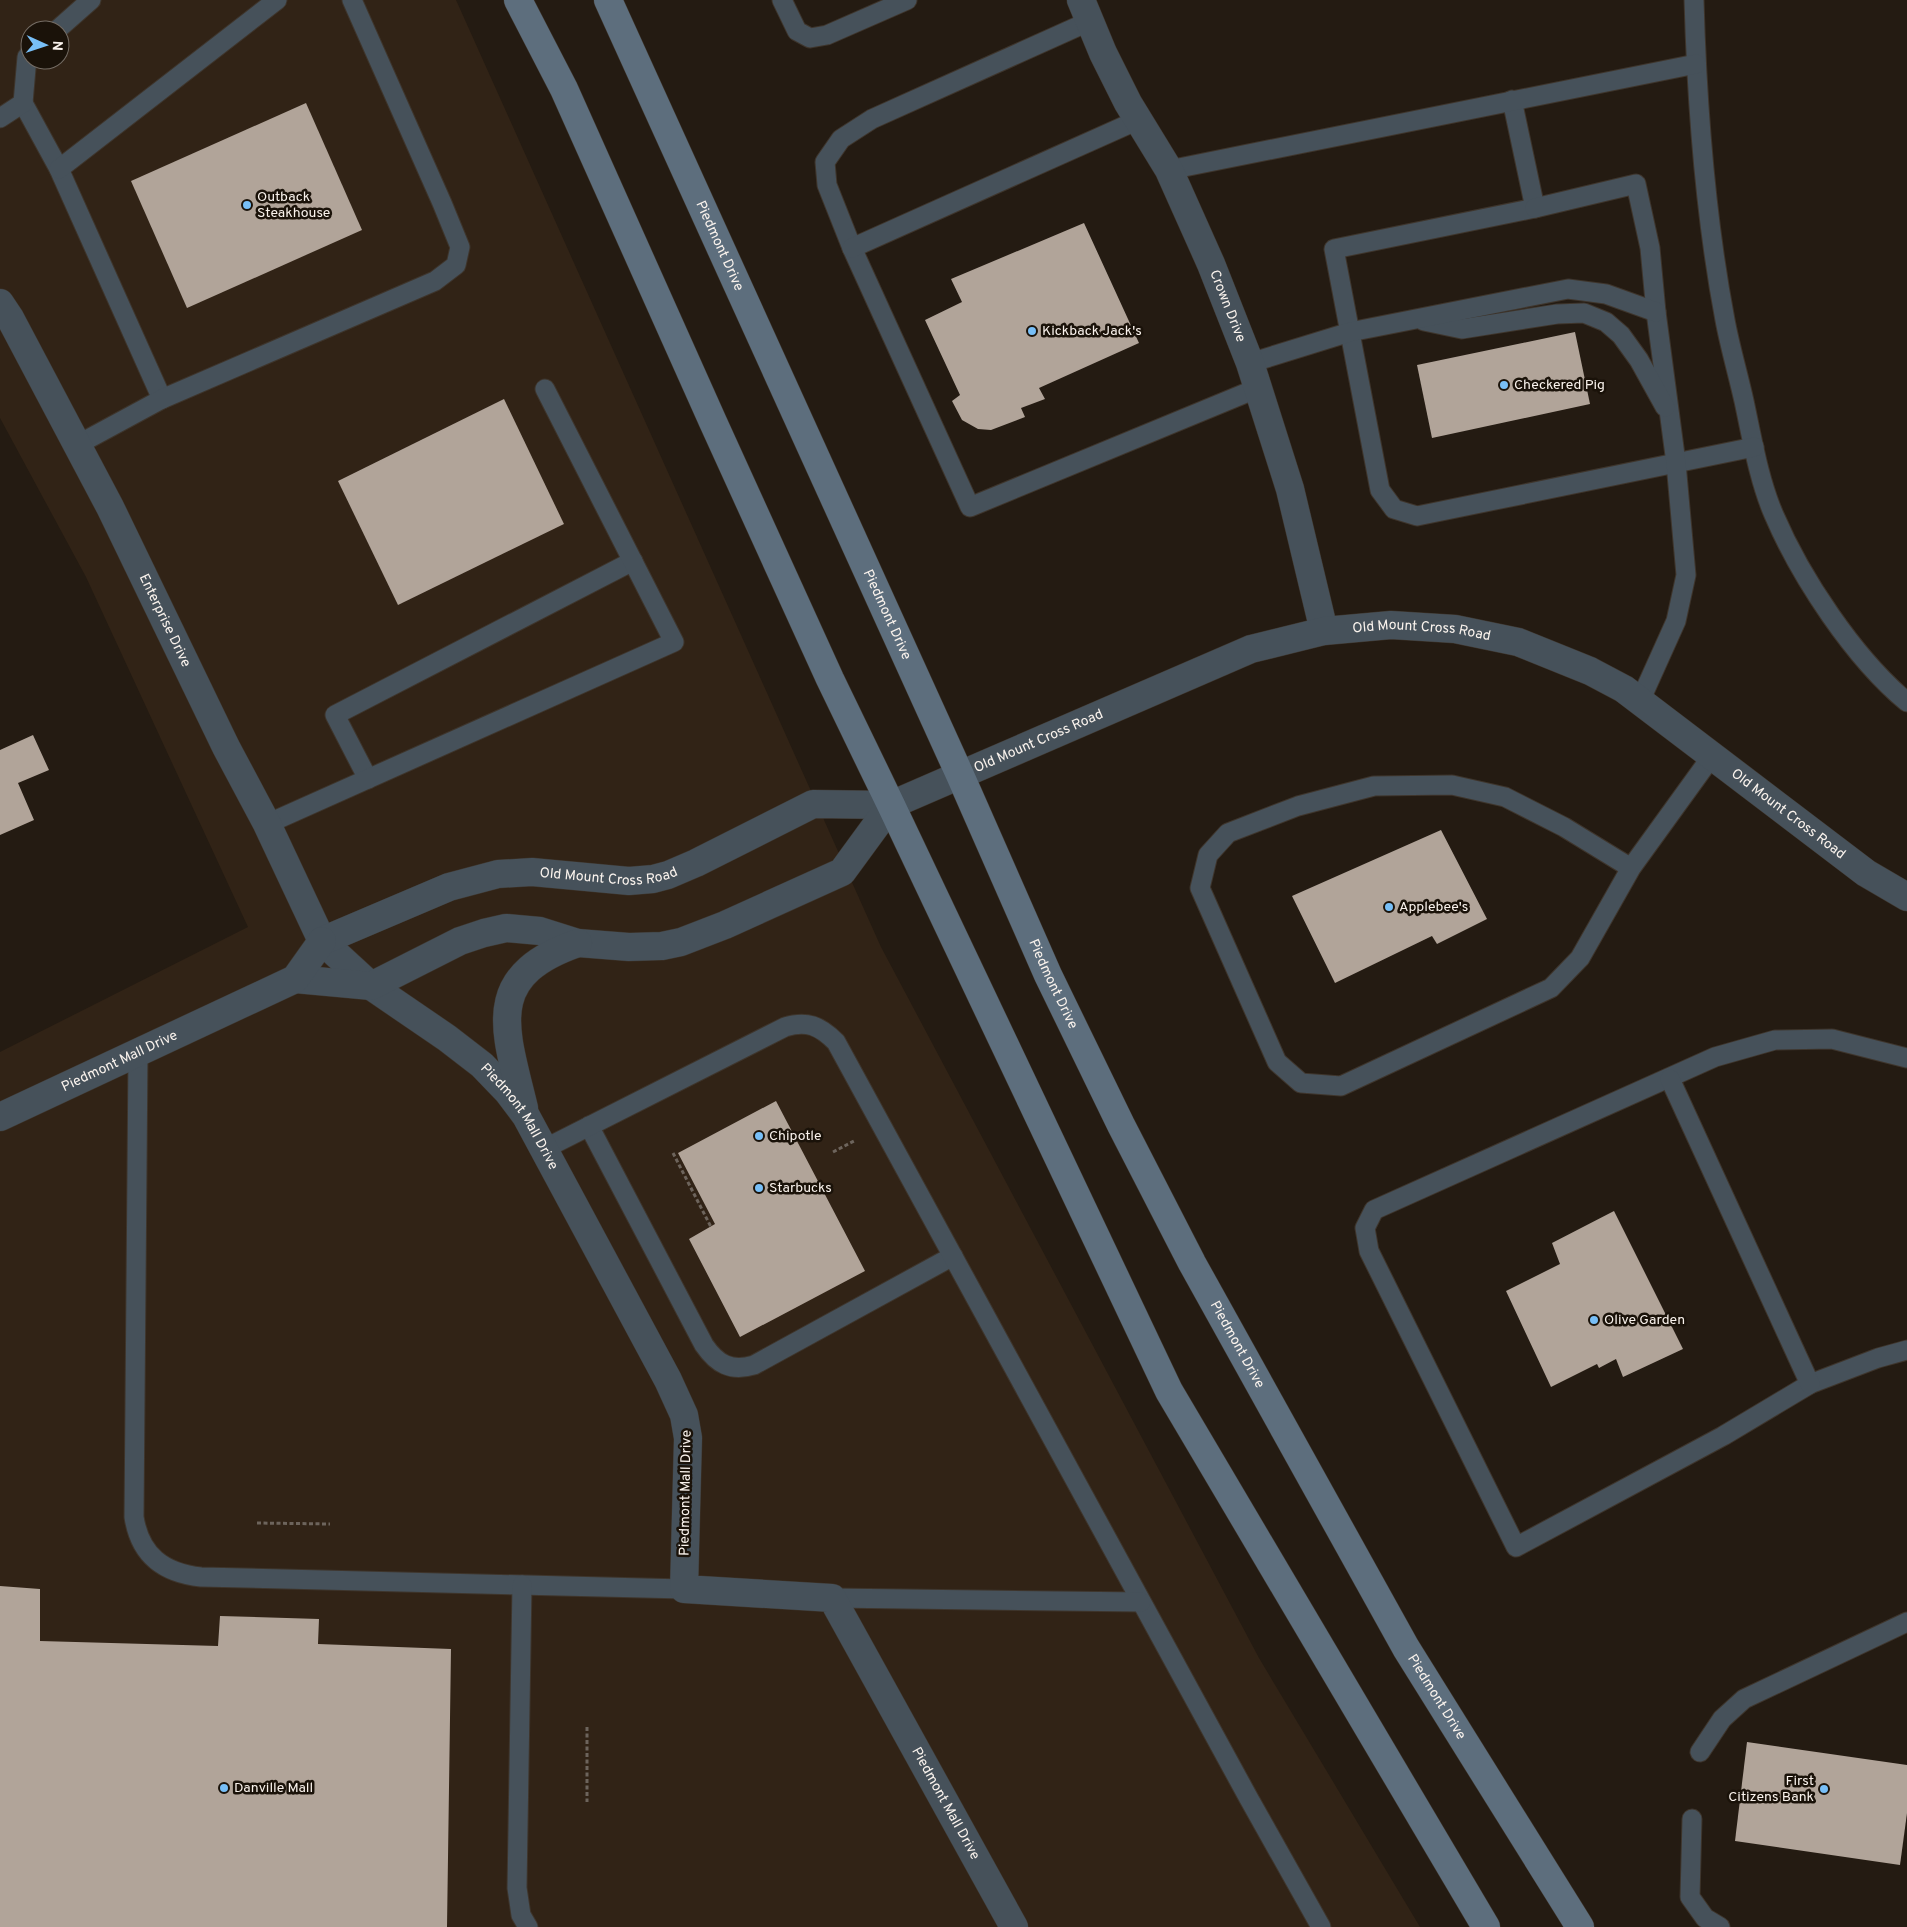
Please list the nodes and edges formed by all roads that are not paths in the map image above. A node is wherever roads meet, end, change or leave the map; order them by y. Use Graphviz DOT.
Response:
graph roads {
  1 [pos="91,0"];
  2 [pos="278,0"];
  3 [pos="352,0"];
  4 [pos="518,0"];
  5 [pos="608,0"];
  6 [pos="782,0"];
  7 [pos="907,0"];
  8 [pos="1694,0"];
  9 [pos="1085,11"];
  10 [pos="68,20"];
  11 [pos="1696,64"];
  12 [pos="26,70"];
  13 [pos="1512,100"];
  14 [pos="23,103"];
  15 [pos="0,118"];
  16 [pos="1138,120"];
  17 [pos="59,169"];
  18 [pos="1169,170"];
  19 [pos="1535,208"];
  20 [pos="852,248"];
  21 [pos="0,302"];
  22 [pos="1656,312"];
  23 [pos="1416,319"];
  24 [pos="1350,332"];
  25 [pos="1250,362"];
  26 [pos="1258,388"];
  27 [pos="544,389"];
  28 [pos="162,399"];
  29 [pos="1670,414"];
  30 [pos="77,445"];
  31 [pos="1754,446"];
  32 [pos="1676,463"];
  33 [pos="632,561"];
  34 [pos="1324,631"];
  35 [pos="1640,701"];
  36 [pos="1907,702"];
  37 [pos="1712,756"];
  38 [pos="960,775"];
  39 [pos="368,779"];
  40 [pos="891,805"];
  41 [pos="267,824"];
  42 [pos="1631,868"];
  43 [pos="1907,897"];
  44 [pos="322,941"];
  45 [pos="578,942"];
  46 [pos="294,979"];
  47 [pos="371,986"];
  48 [pos="138,1053"];
  49 [pos="1907,1058"];
  50 [pos="1670,1079"];
  51 [pos="0,1116"];
  52 [pos="526,1116"];
  53 [pos="589,1126"];
  54 [pos="544,1150"];
  55 [pos="953,1256"];
  56 [pos="1907,1350"];
  57 [pos="1810,1384"];
  58 [pos="522,1585"];
  59 [pos="684,1589"];
  60 [pos="832,1598"];
  61 [pos="1142,1602"];
  62 [pos="1907,1622"];
  63 [pos="1700,1752"];
  64 [pos="1692,1819"];
  65 [pos="528,1927"];
  66 [pos="1014,1927"];
  67 [pos="1321,1927"];
  68 [pos="1486,1927"];
  69 [pos="1580,1927"];
  70 [pos="1720,1927"];
  1 -- 10 [label="lane"];
  2 -- 17 [label="lane"];
  3 -- 28 [label="lane"];
  4 -- 40 [label="main road"];
  5 -- 38 [label="main road, Piedmont Drive"];
  6 -- 7 [label="lane"];
  8 -- 11 [label="lane"];
  9 -- 16 [label="street, Crown Drive"];
  9 -- 20 [label="lane"];
  11 -- 13 [label="lane"];
  11 -- 31 [label="lane"];
  12 -- 14 [label="lane"];
  13 -- 18 [label="lane"];
  13 -- 19 [label="lane"];
  14 -- 15 [label="lane"];
  14 -- 17 [label="lane"];
  16 -- 18 [label="street, Crown Drive"];
  16 -- 20 [label="lane"];
  17 -- 28 [label="lane"];
  18 -- 25 [label="street, Crown Drive"];
  19 -- 22 [label="lane"];
  19 -- 24 [label="lane"];
  20 -- 26 [label="lane"];
  21 -- 30 [label="street, Enterprise Drive"];
  22 -- 23 [label="lane"];
  22 -- 29 [label="lane"];
  23 -- 24 [label="lane"];
  23 -- 29 [label="lane"];
  24 -- 25 [label="lane"];
  24 -- 32 [label="lane"];
  25 -- 26 [label="street, Crown Drive"];
  26 -- 34 [label="street, Crown Drive"];
  27 -- 33 [label="lane"];
  28 -- 30 [label="lane"];
  29 -- 32 [label="lane"];
  30 -- 41 [label="street, Enterprise Drive"];
  31 -- 32 [label="lane"];
  31 -- 36 [label="lane"];
  32 -- 35 [label="lane"];
  33 -- 39 [label="lane"];
  33 -- 39 [label="lane"];
  34 -- 35 [label="street, Old Mount Cross Road"];
  34 -- 38 [label="street, Old Mount Cross Road"];
  35 -- 37 [label="street, Old Mount Cross Road"];
  37 -- 42 [label="lane"];
  37 -- 43 [label="street, Old Mount Cross Road"];
  38 -- 40 [label="street, Old Mount Cross Road"];
  38 -- 69 [label="main road, Piedmont Drive"];
  39 -- 41 [label="lane"];
  40 -- 44 [label="street, Old Mount Cross Road"];
  40 -- 45 [label="street"];
  40 -- 68 [label="main road"];
  41 -- 44 [label="street, Enterprise Drive"];
  42 -- 42 [label="lane"];
  44 -- 46 [label="street, Piedmont Mall Drive"];
  44 -- 47 [label="street, Piedmont Mall Drive"];
  45 -- 47 [label="street"];
  45 -- 52 [label="street"];
  46 -- 47 [label="street, Piedmont Mall Drive"];
  46 -- 48 [label="street, Piedmont Mall Drive"];
  47 -- 52 [label="street, Piedmont Mall Drive"];
  48 -- 51 [label="street, Piedmont Mall Drive"];
  48 -- 58 [label="lane"];
  49 -- 50 [label="lane"];
  50 -- 57 [label="lane"];
  50 -- 57 [label="lane"];
  52 -- 54 [label="street, Piedmont Mall Drive"];
  53 -- 54 [label="lane"];
  53 -- 55 [label="lane"];
  53 -- 55 [label="lane"];
  54 -- 59 [label="street, Piedmont Mall Drive"];
  55 -- 61 [label="lane"];
  56 -- 57 [label="lane"];
  58 -- 59 [label="lane"];
  58 -- 65 [label="lane"];
  59 -- 60 [label="street"];
  60 -- 61 [label="lane"];
  60 -- 66 [label="street, Piedmont Mall Drive"];
  61 -- 67 [label="lane"];
  62 -- 63 [label="lane"];
  64 -- 70 [label="lane"];
}
